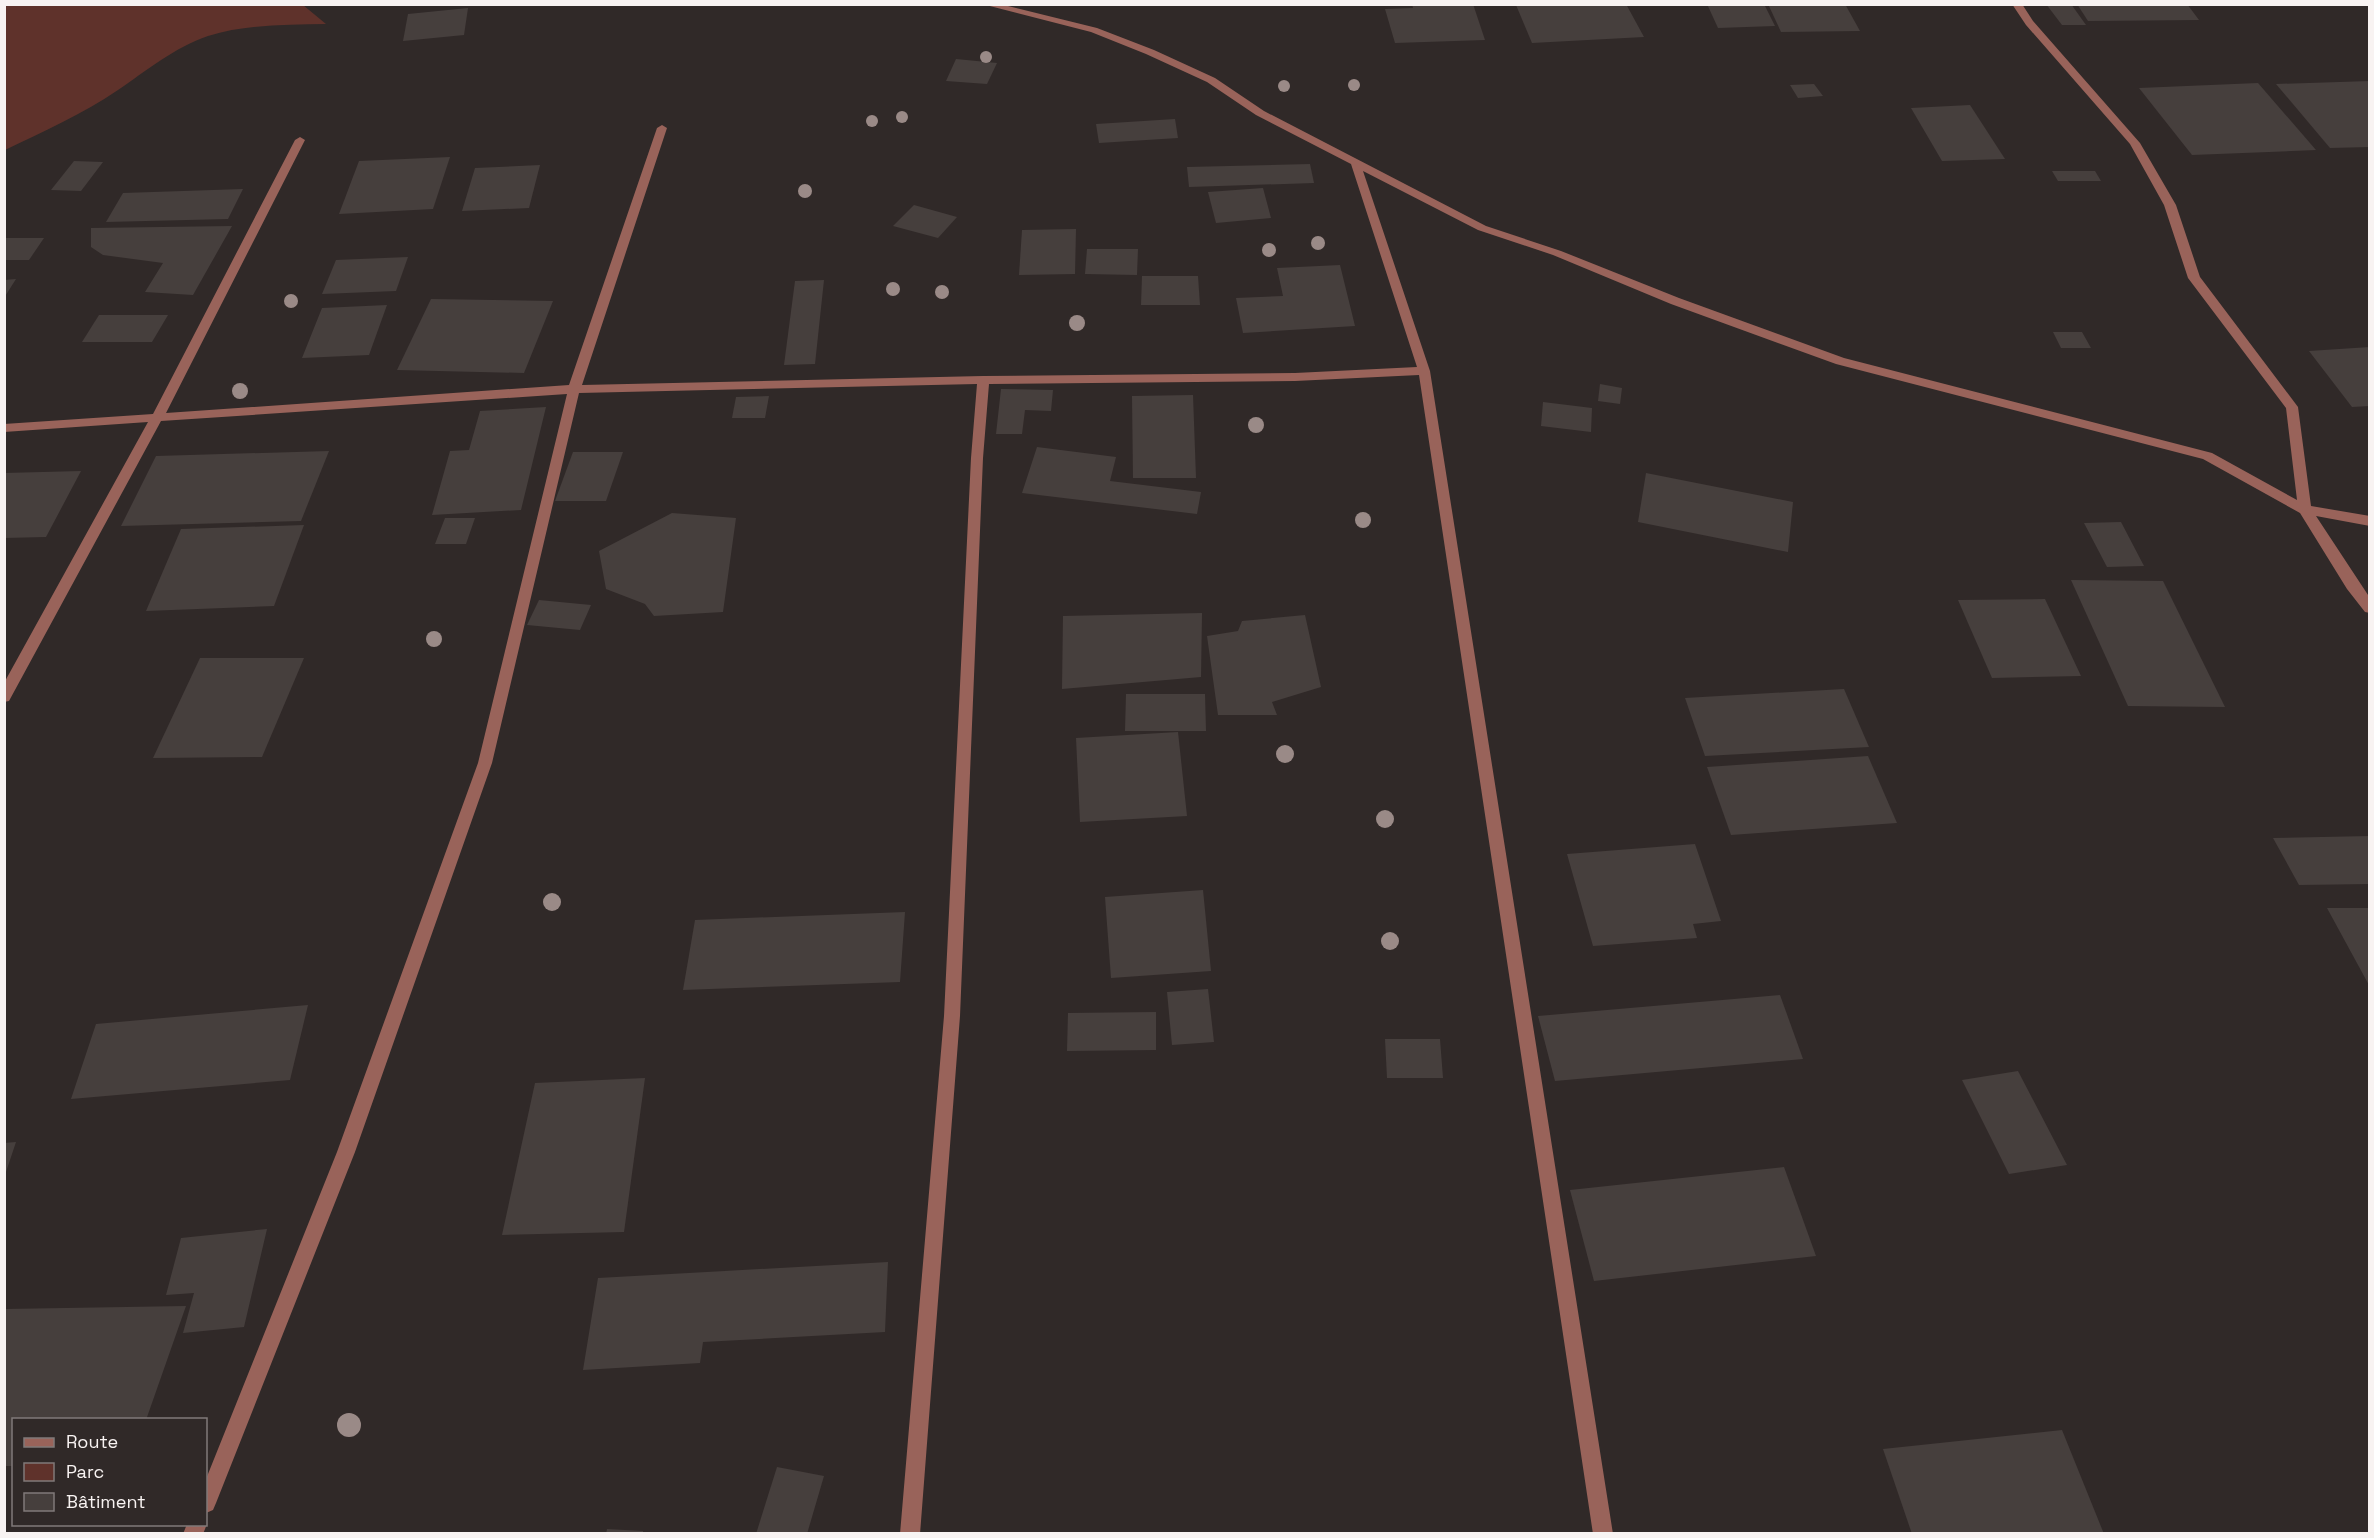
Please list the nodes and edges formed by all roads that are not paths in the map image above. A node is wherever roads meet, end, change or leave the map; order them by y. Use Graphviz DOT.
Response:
graph roads {
  1 [pos="986,4"];
  2 [pos="2017,4"];
  3 [pos="662,128"];
  4 [pos="300,140"];
  5 [pos="1356,165"];
  6 [pos="1424,371"];
  7 [pos="983,380"];
  8 [pos="574,390"];
  9 [pos="157,418"];
  10 [pos="4,428"];
  11 [pos="2304,510"];
  12 [pos="2370,521"];
  13 [pos="2370,608"];
  14 [pos="4,697"];
  15 [pos="207,1500"];
  16 [pos="910,1533"];
  17 [pos="1603,1533"];
  1 -- 5 [label="street"];
  2 -- 11 [label="street"];
  3 -- 8 [label="street"];
  4 -- 9 [label="street"];
  5 -- 6 [label="street"];
  5 -- 11 [label="street"];
  6 -- 7 [label="street"];
  6 -- 17 [label="street"];
  7 -- 8 [label="street"];
  7 -- 16 [label="street"];
  8 -- 9 [label="street"];
  8 -- 15 [label="street"];
  9 -- 10 [label="street"];
  9 -- 14 [label="street"];
  11 -- 12 [label="street"];
  11 -- 13 [label="street"];
}
